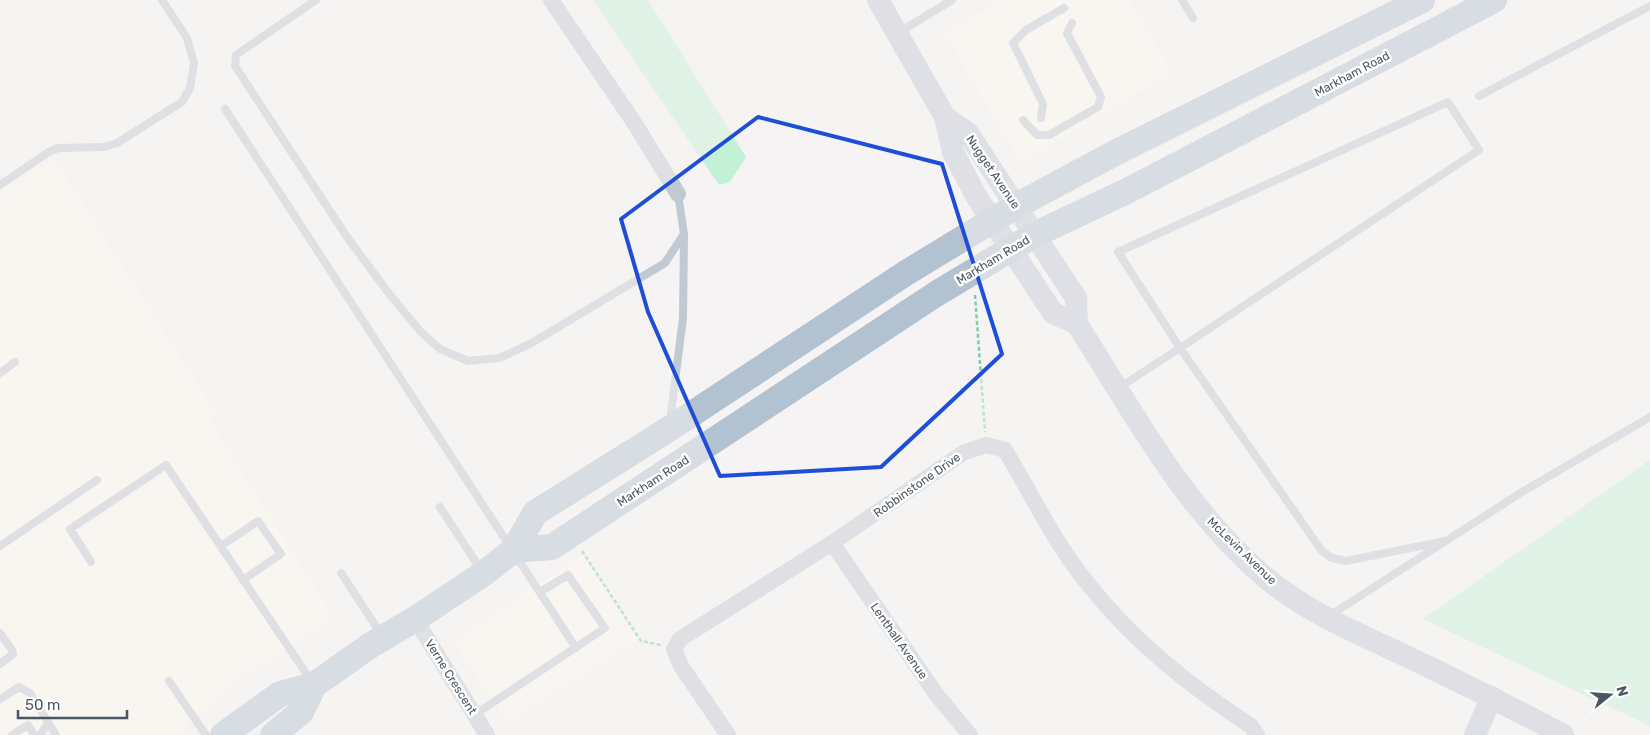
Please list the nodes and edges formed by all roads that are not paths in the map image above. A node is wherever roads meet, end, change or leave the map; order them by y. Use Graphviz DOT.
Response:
graph roads {
  1 [pos="162,0"];
  2 [pos="316,0"];
  3 [pos="551,0"];
  4 [pos="878,0"];
  5 [pos="952,0"];
  6 [pos="1182,0"];
  7 [pos="1422,0"];
  8 [pos="1494,0"];
  9 [pos="1650,6"];
  10 [pos="1064,8"];
  11 [pos="1193,18"];
  12 [pos="1072,23"];
  13 [pos="897,34"];
  14 [pos="1479,96"];
  15 [pos="225,109"];
  16 [pos="944,116"];
  17 [pos="1041,118"];
  18 [pos="1024,120"];
  19 [pos="0,185"];
  20 [pos="678,194"];
  21 [pos="1016,206"];
  22 [pos="992,221"];
  23 [pos="684,234"];
  24 [pos="1034,235"];
  25 [pos="1010,249"];
  26 [pos="1077,324"];
  27 [pos="1180,348"];
  28 [pos="15,362"];
  29 [pos="0,373"];
  30 [pos="1118,389"];
  31 [pos="1650,417"];
  32 [pos="669,429"];
  33 [pos="97,480"];
  34 [pos="440,507"];
  35 [pos="1445,541"];
  36 [pos="832,544"];
  37 [pos="0,546"];
  38 [pos="221,546"];
  39 [pos="514,550"];
  40 [pos="91,562"];
  41 [pos="341,573"];
  42 [pos="483,574"];
  43 [pos="243,580"];
  44 [pos="540,592"];
  45 [pos="1326,618"];
  46 [pos="415,619"];
  47 [pos="0,633"];
  48 [pos="383,638"];
  49 [pos="576,648"];
  50 [pos="0,664"];
  51 [pos="169,681"];
  52 [pos="314,685"];
  53 [pos="1492,697"];
  54 [pos="0,699"];
  55 [pos="474,715"];
  56 [pos="48,723"];
  57 [pos="16,734"];
  58 [pos="34,735"];
  59 [pos="40,735"];
  60 [pos="56,735"];
  61 [pos="206,735"];
  62 [pos="222,735"];
  63 [pos="273,735"];
  64 [pos="487,735"];
  65 [pos="728,735"];
  66 [pos="970,735"];
  67 [pos="1257,735"];
  68 [pos="1475,735"];
  69 [pos="1563,735"];
  1 -- 19 [label="lane"];
  2 -- 23 [label="lane"];
  3 -- 20 [label="street"];
  4 -- 13 [label="street, Nugget Avenue"];
  5 -- 13 [label="lane"];
  6 -- 11 [label="lane"];
  7 -- 21 [label="main road"];
  8 -- 24 [label="main road, Markham Road"];
  9 -- 14 [label="lane"];
  10 -- 17 [label="lane"];
  12 -- 18 [label="lane"];
  13 -- 16 [label="street, Nugget Avenue"];
  15 -- 39 [label="lane"];
  16 -- 21 [label="street, Nugget Avenue"];
  16 -- 22 [label="street, Nugget Avenue"];
  20 -- 23 [label="lane"];
  21 -- 22 [label="main road"];
  21 -- 24 [label="street, Nugget Avenue"];
  22 -- 25 [label="street, Nugget Avenue"];
  22 -- 32 [label="main road"];
  23 -- 32 [label="lane"];
  24 -- 25 [label="main road, Markham Road"];
  24 -- 26 [label="street"];
  25 -- 26 [label="street"];
  25 -- 39 [label="main road, Markham Road"];
  26 -- 30 [label="street, McLevin Avenue"];
  27 -- 27 [label="lane"];
  27 -- 30 [label="lane"];
  27 -- 35 [label="lane"];
  28 -- 29 [label="lane"];
  30 -- 45 [label="street, McLevin Avenue"];
  31 -- 35 [label="lane"];
  32 -- 39 [label="main road"];
  33 -- 37 [label="lane"];
  34 -- 42 [label="lane"];
  35 -- 45 [label="lane"];
  36 -- 65 [label="street, Robbinstone Drive"];
  36 -- 66 [label="street, Lenthall Avenue"];
  36 -- 67 [label="street, Robbinstone Drive"];
  38 -- 40 [label="lane"];
  38 -- 43 [label="lane"];
  38 -- 43 [label="lane"];
  39 -- 42 [label="main road"];
  39 -- 44 [label="lane"];
  41 -- 48 [label="lane"];
  42 -- 46 [label="main road"];
  43 -- 52 [label="lane"];
  44 -- 49 [label="lane"];
  44 -- 49 [label="lane"];
  45 -- 53 [label="street, McLevin Avenue"];
  46 -- 48 [label="main road"];
  46 -- 55 [label="street, Verne Crescent"];
  47 -- 50 [label="lane"];
  48 -- 52 [label="main road"];
  49 -- 55 [label="lane"];
  51 -- 61 [label="lane"];
  52 -- 62 [label="main road"];
  52 -- 63 [label="main road"];
  53 -- 68 [label="street"];
  53 -- 69 [label="street, McLevin Avenue"];
  54 -- 56 [label="lane"];
  55 -- 64 [label="street, Verne Crescent"];
  56 -- 59 [label="lane"];
  56 -- 60 [label="lane"];
  57 -- 58 [label="lane"];
}
